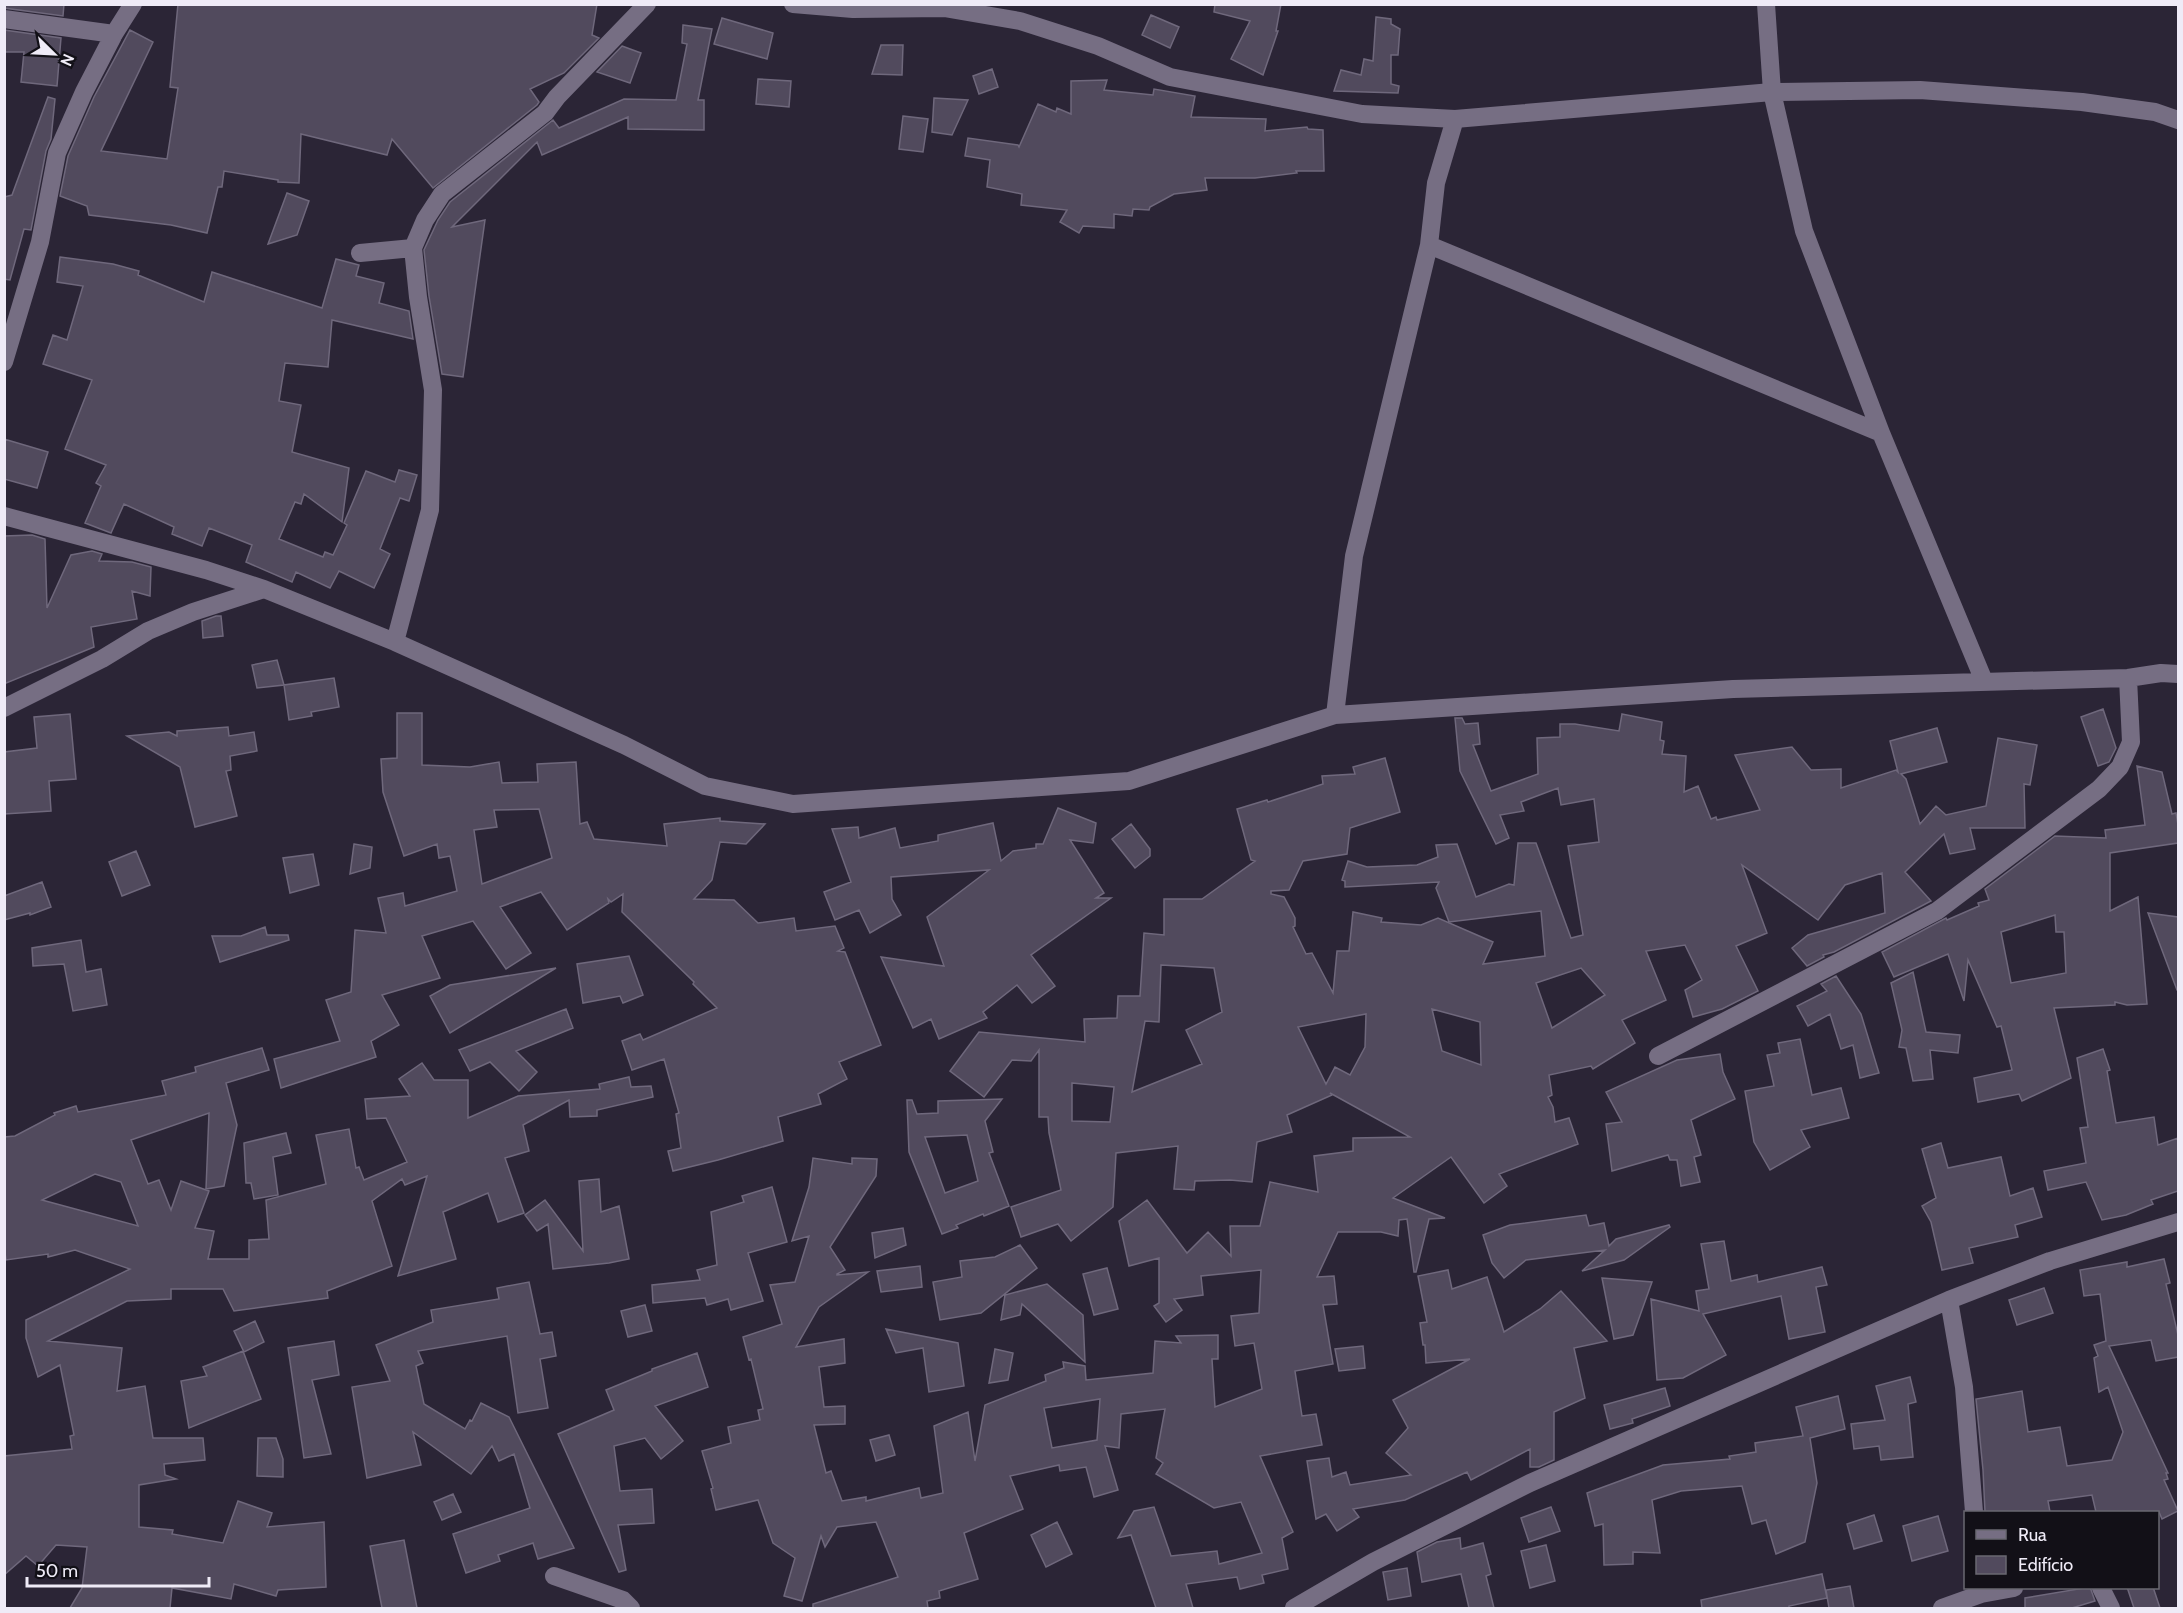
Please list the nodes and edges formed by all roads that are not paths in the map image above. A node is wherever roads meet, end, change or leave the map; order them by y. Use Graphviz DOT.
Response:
graph roads {
  1 [pos="133,4"];
  2 [pos="647,4"];
  3 [pos="793,4"];
  4 [pos="1766,4"];
  5 [pos="4,19"];
  6 [pos="114,34"];
  7 [pos="1772,92"];
  8 [pos="1455,119"];
  9 [pos="2178,120"];
  10 [pos="1429,245"];
  11 [pos="413,249"];
  12 [pos="360,253"];
  13 [pos="4,362"];
  14 [pos="1881,433"];
  15 [pos="4,516"];
  16 [pos="264,589"];
  17 [pos="395,642"];
  18 [pos="2178,674"];
  19 [pos="2128,678"];
  20 [pos="1984,681"];
  21 [pos="4,708"];
  22 [pos="1335,715"];
  23 [pos="1658,1056"];
  24 [pos="2178,1222"];
  25 [pos="1949,1300"];
  26 [pos="1974,1511"];
  27 [pos="554,1576"];
  28 [pos="1998,1589"];
  29 [pos="2102,1589"];
  30 [pos="1981,1591"];
  31 [pos="631,1608"];
  32 [pos="1294,1608"];
  33 [pos="1942,1608"];
  34 [pos="2111,1608"];
  1 -- 6 [label="street"];
  2 -- 11 [label="street"];
  3 -- 8 [label="street"];
  4 -- 7 [label="street"];
  5 -- 6 [label="street"];
  6 -- 13 [label="street"];
  7 -- 8 [label="street"];
  7 -- 9 [label="street"];
  7 -- 14 [label="street"];
  8 -- 10 [label="street"];
  10 -- 14 [label="street"];
  10 -- 22 [label="street"];
  11 -- 12 [label="street"];
  11 -- 17 [label="street"];
  14 -- 20 [label="street"];
  15 -- 16 [label="street"];
  16 -- 17 [label="street"];
  16 -- 21 [label="street"];
  17 -- 22 [label="street"];
  18 -- 19 [label="street"];
  19 -- 20 [label="street"];
  19 -- 23 [label="street"];
  20 -- 22 [label="street"];
  24 -- 25 [label="street"];
  25 -- 26 [label="street"];
  25 -- 32 [label="street"];
  27 -- 31 [label="street"];
  28 -- 30 [label="street"];
  29 -- 34 [label="street"];
  30 -- 33 [label="street"];
}
